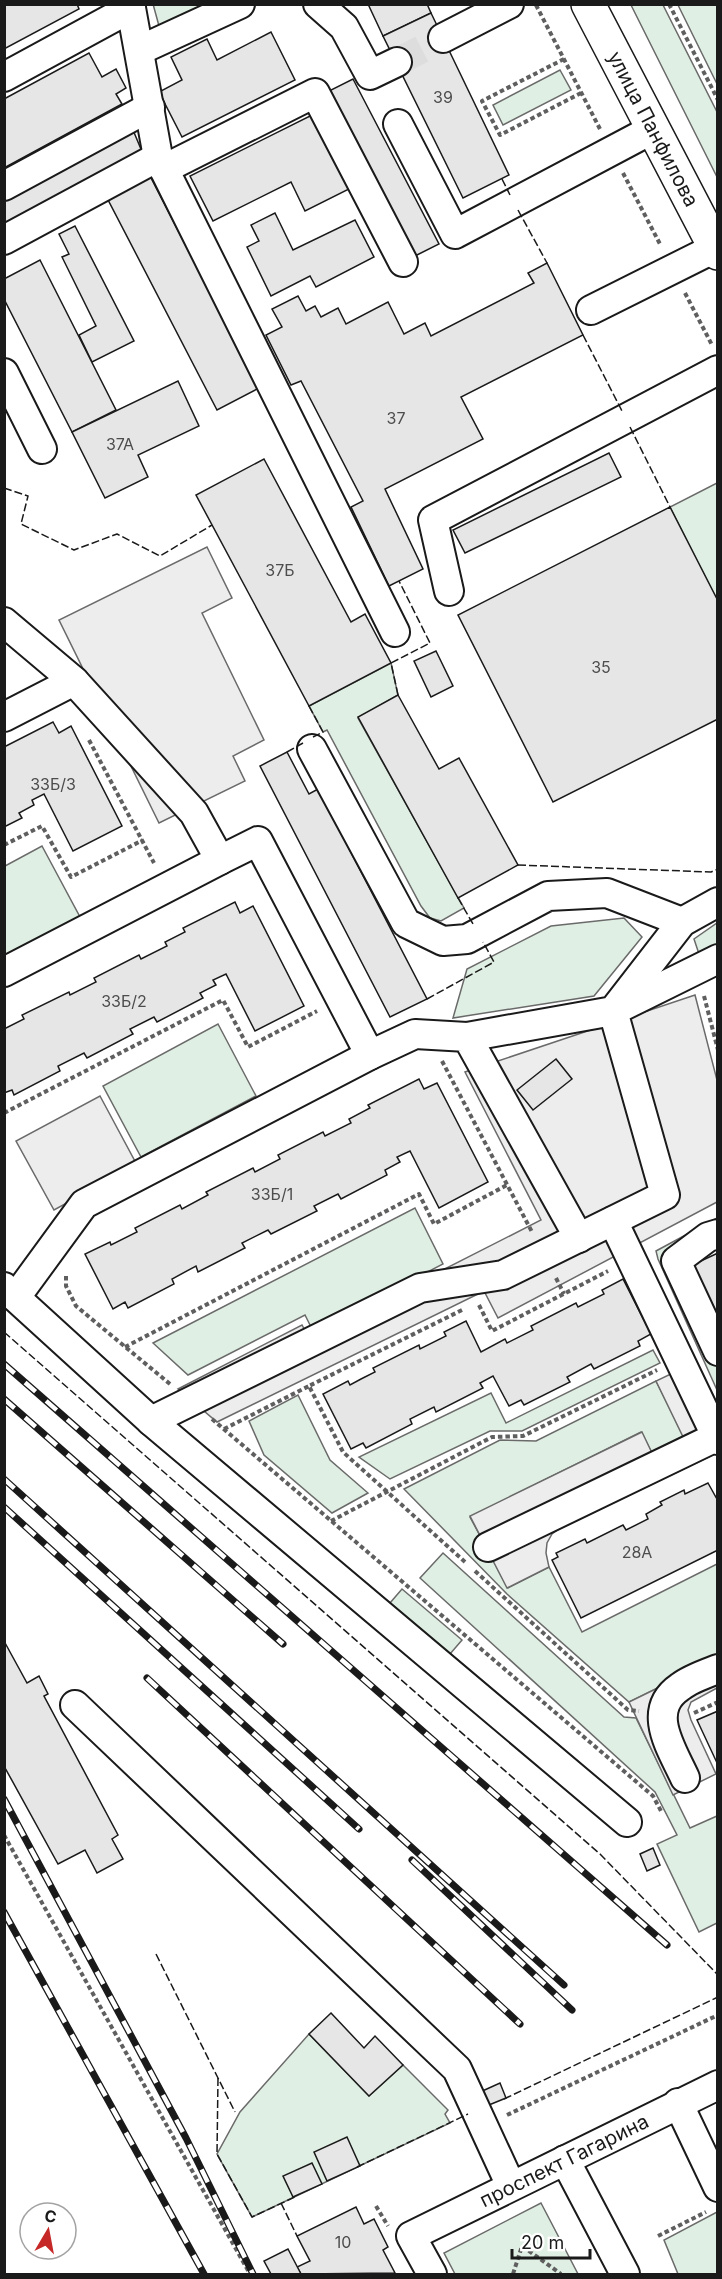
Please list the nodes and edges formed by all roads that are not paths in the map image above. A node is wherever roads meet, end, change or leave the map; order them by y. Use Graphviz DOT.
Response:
graph roads {
  1 [pos="240,4"];
  2 [pos="318,4"];
  3 [pos="509,4"];
  4 [pos="588,4"];
  5 [pos="131,6"];
  6 [pos="442,38"];
  7 [pos="140,50"];
  8 [pos="396,62"];
  9 [pos="4,77"];
  10 [pos="150,107"];
  11 [pos="398,124"];
  12 [pos="653,129"];
  13 [pos="161,163"];
  14 [pos="4,186"];
  15 [pos="4,240"];
  16 [pos="716,251"];
  17 [pos="403,262"];
  18 [pos="591,310"];
  19 [pos="715,358"];
  20 [pos="4,373"];
  21 [pos="42,448"];
  22 [pos="449,591"];
  23 [pos="4,622"];
  24 [pos="395,632"];
  25 [pos="74,681"];
  26 [pos="4,717"];
  27 [pos="312,749"];
  28 [pos="220,861"];
  29 [pos="717,902"];
  30 [pos="682,922"];
  31 [pos="717,959"];
  32 [pos="4,972"];
  33 [pos="613,1011"];
  34 [pos="468,1037"];
  35 [pos="370,1055"];
  36 [pos="613,1221"];
  37 [pos="717,1234"];
  38 [pos="579,1238"];
  39 [pos="10,1292"];
  40 [pos="717,1351"];
  41 [pos="151,1422"];
  42 [pos="717,1438"];
  43 [pos="488,1547"];
  44 [pos="717,1669"];
  45 [pos="75,1705"];
  46 [pos="685,1778"];
  47 [pos="627,1822"];
  48 [pos="717,2085"];
  49 [pos="678,2103"];
  50 [pos="565,2160"];
  51 [pos="511,2186"];
  52 [pos="712,2199"];
  53 [pos="432,2274"];
  54 [pos="625,2274"];
  1 -- 7 [label="street"];
  2 -- 8 [label="street"];
  3 -- 6 [label="street"];
  4 -- 12 [label="main road, улица Панфилова"];
  5 -- 7 [label="street"];
  5 -- 9 [label="street"];
  7 -- 10 [label="street"];
  10 -- 13 [label="street"];
  10 -- 14 [label="street"];
  11 -- 12 [label="street"];
  12 -- 16 [label="main road, улица Панфилова"];
  13 -- 15 [label="street"];
  13 -- 17 [label="street"];
  13 -- 24 [label="street"];
  16 -- 18 [label="street"];
  19 -- 22 [label="street"];
  20 -- 21 [label="street"];
  23 -- 25 [label="street"];
  25 -- 26 [label="street"];
  25 -- 28 [label="street"];
  27 -- 30 [label="street"];
  28 -- 32 [label="street"];
  28 -- 35 [label="street"];
  29 -- 30 [label="street"];
  30 -- 33 [label="street"];
  31 -- 33 [label="street"];
  33 -- 34 [label="street"];
  33 -- 36 [label="street"];
  34 -- 35 [label="street"];
  34 -- 38 [label="street"];
  35 -- 39 [label="street"];
  36 -- 38 [label="street"];
  36 -- 42 [label="street"];
  37 -- 40 [label="street"];
  38 -- 41 [label="street"];
  39 -- 41 [label="street"];
  41 -- 47 [label="street"];
  42 -- 43 [label="street"];
  44 -- 46 [label="street"];
  45 -- 51 [label="street"];
  48 -- 49 [label="street, проспект Гагарина"];
  49 -- 50 [label="street, проспект Гагарина"];
  49 -- 52 [label="street"];
  50 -- 51 [label="street, проспект Гагарина"];
  50 -- 54 [label="street"];
  51 -- 53 [label="street, проспект Гагарина"];
}
